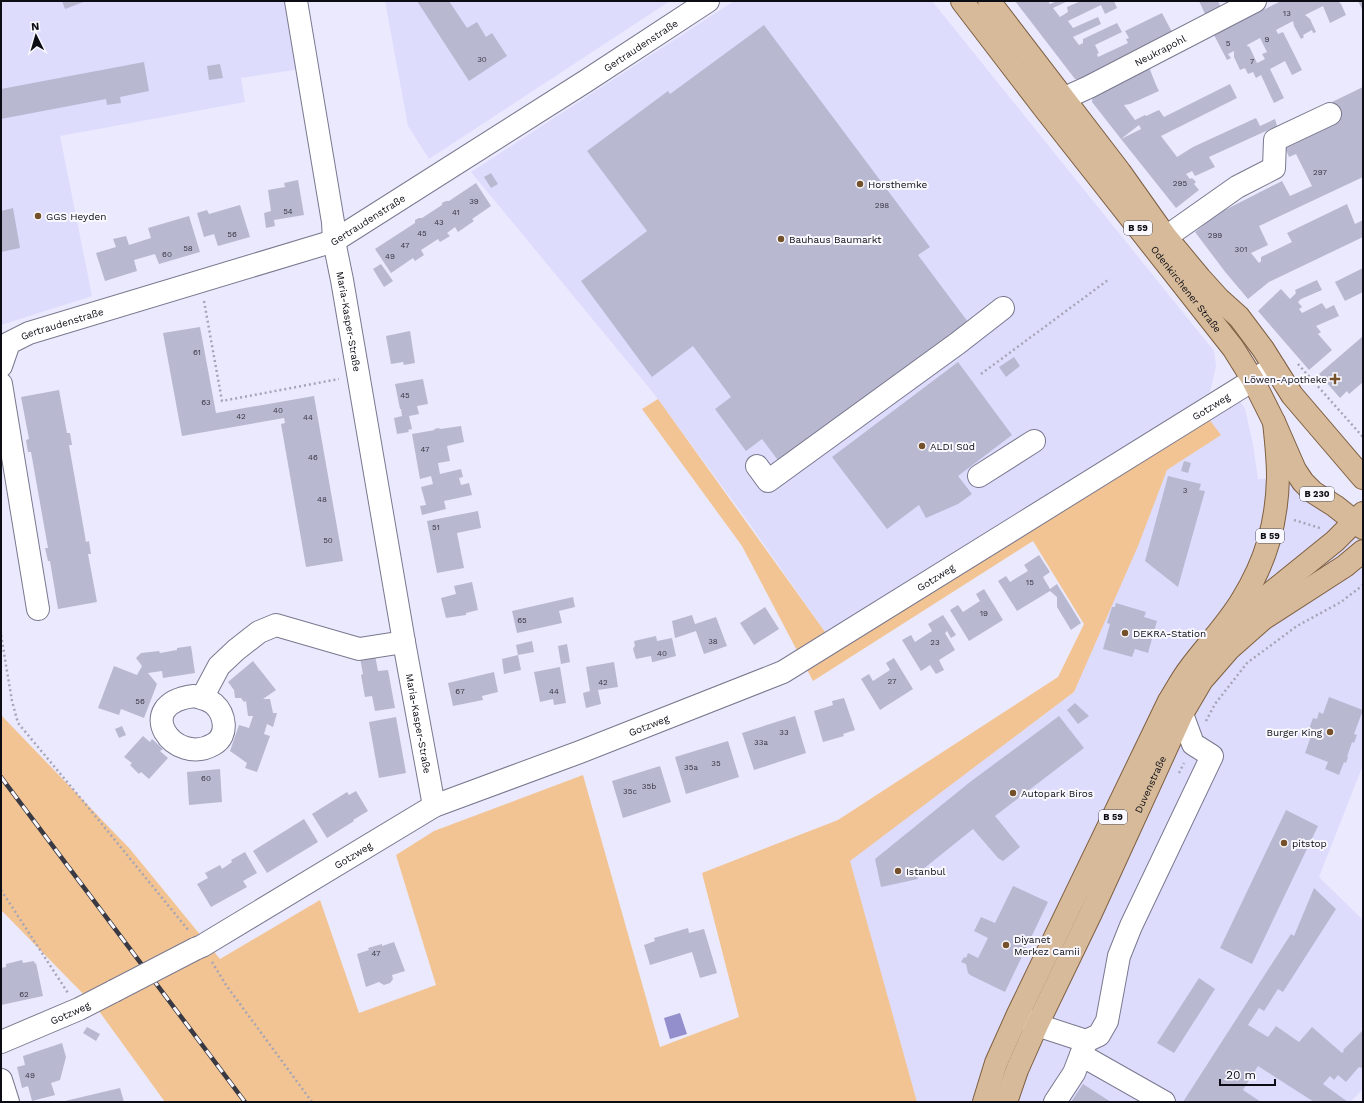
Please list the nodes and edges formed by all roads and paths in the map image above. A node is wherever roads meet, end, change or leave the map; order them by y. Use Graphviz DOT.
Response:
graph roads {
  1 [pos="296,1"];
  2 [pos="708,1"];
  3 [pos="962,1"];
  4 [pos="989,1"];
  5 [pos="1255,1"];
  6 [pos="1064,99"];
  7 [pos="1044,108"];
  8 [pos="1330,114"];
  9 [pos="1166,237"];
  10 [pos="334,241"];
  11 [pos="1108,280"];
  12 [pos="200,281"];
  13 [pos="1003,308"];
  14 [pos="1,366"];
  15 [pos="1274,367"];
  16 [pos="981,374"];
  17 [pos="358,375"];
  18 [pos="1254,380"];
  19 [pos="1,384"];
  20 [pos="1274,422"];
  21 [pos="1034,441"];
  22 [pos="757,466"];
  23 [pos="979,476"];
  24 [pos="1363,478"];
  25 [pos="1360,521"];
  26 [pos="1363,551"];
  27 [pos="38,609"];
  28 [pos="1,635"];
  29 [pos="1217,637"];
  30 [pos="404,642"];
  31 [pos="202,698"];
  32 [pos="1182,714"];
  33 [pos="434,806"];
  34 [pos="1,890"];
  35 [pos="198,948"];
  36 [pos="79,1010"];
  37 [pos="1018,1014"];
  38 [pos="1037,1025"];
  39 [pos="1,1042"];
  40 [pos="1083,1048"];
  41 [pos="1,1080"];
  42 [pos="8,1102"];
  43 [pos="312,1102"];
  44 [pos="984,1102"];
  45 [pos="1006,1102"];
  46 [pos="1055,1102"];
  47 [pos="1164,1102"];
  1 -- 10 [label="street, Maria-Kasper-Straße"];
  2 -- 10 [label="street, Gertraudenstraße"];
  3 -- 7 [label="main road, Odenkirchener Straße / B 59"];
  4 -- 6 [label="main road, Odenkirchener Straße / B 59"];
  5 -- 6 [label="street, Neukrapohl"];
  6 -- 7 [label="street, Neukrapohl"];
  6 -- 9 [label="main road, Odenkirchener Straße / B 59"];
  7 -- 18 [label="main road, Odenkirchener Straße / B 59"];
  8 -- 9 [label="street"];
  9 -- 15 [label="main road, Odenkirchener Straße / B 59"];
  10 -- 12 [label="street, Gertraudenstraße"];
  10 -- 17 [label="street, Maria-Kasper-Straße"];
  11 -- 16 [label="path"];
  12 -- 14 [label="street, Gertraudenstraße"];
  12 -- 17 [label="path"];
  13 -- 22 [label="street"];
  15 -- 18 [label="street, Gotzweg"];
  15 -- 24 [label="main road, Odenkirchener Straße / B 59"];
  17 -- 30 [label="street, Maria-Kasper-Straße"];
  18 -- 20 [label="main road, Odenkirchener Straße / B 59"];
  18 -- 33 [label="street, Gotzweg"];
  19 -- 27 [label="street"];
  20 -- 25 [label="main road, Odenkirchener Straße / B 230"];
  20 -- 29 [label="main road, B 59"];
  21 -- 23 [label="street"];
  25 -- 29 [label="main road, B 59"];
  26 -- 32 [label="main road, Duvenstraße / B 59"];
  28 -- 35 [label="path"];
  29 -- 37 [label="main road, Duvenstraße / B 59"];
  30 -- 31 [label="street"];
  30 -- 33 [label="street, Maria-Kasper-Straße"];
  32 -- 38 [label="main road, Duvenstraße / B 59"];
  32 -- 40 [label="street"];
  33 -- 35 [label="street, Gotzweg"];
  34 -- 36 [label="path"];
  35 -- 36 [label="street, Gotzweg, bridge"];
  35 -- 43 [label="path"];
  36 -- 39 [label="street, Gotzweg"];
  37 -- 38 [label="street"];
  37 -- 44 [label="main road, Duvenstraße / B 59"];
  38 -- 40 [label="street"];
  38 -- 45 [label="main road, Duvenstraße / B 59"];
  40 -- 46 [label="street"];
  40 -- 47 [label="street"];
  41 -- 42 [label="street"];
}
